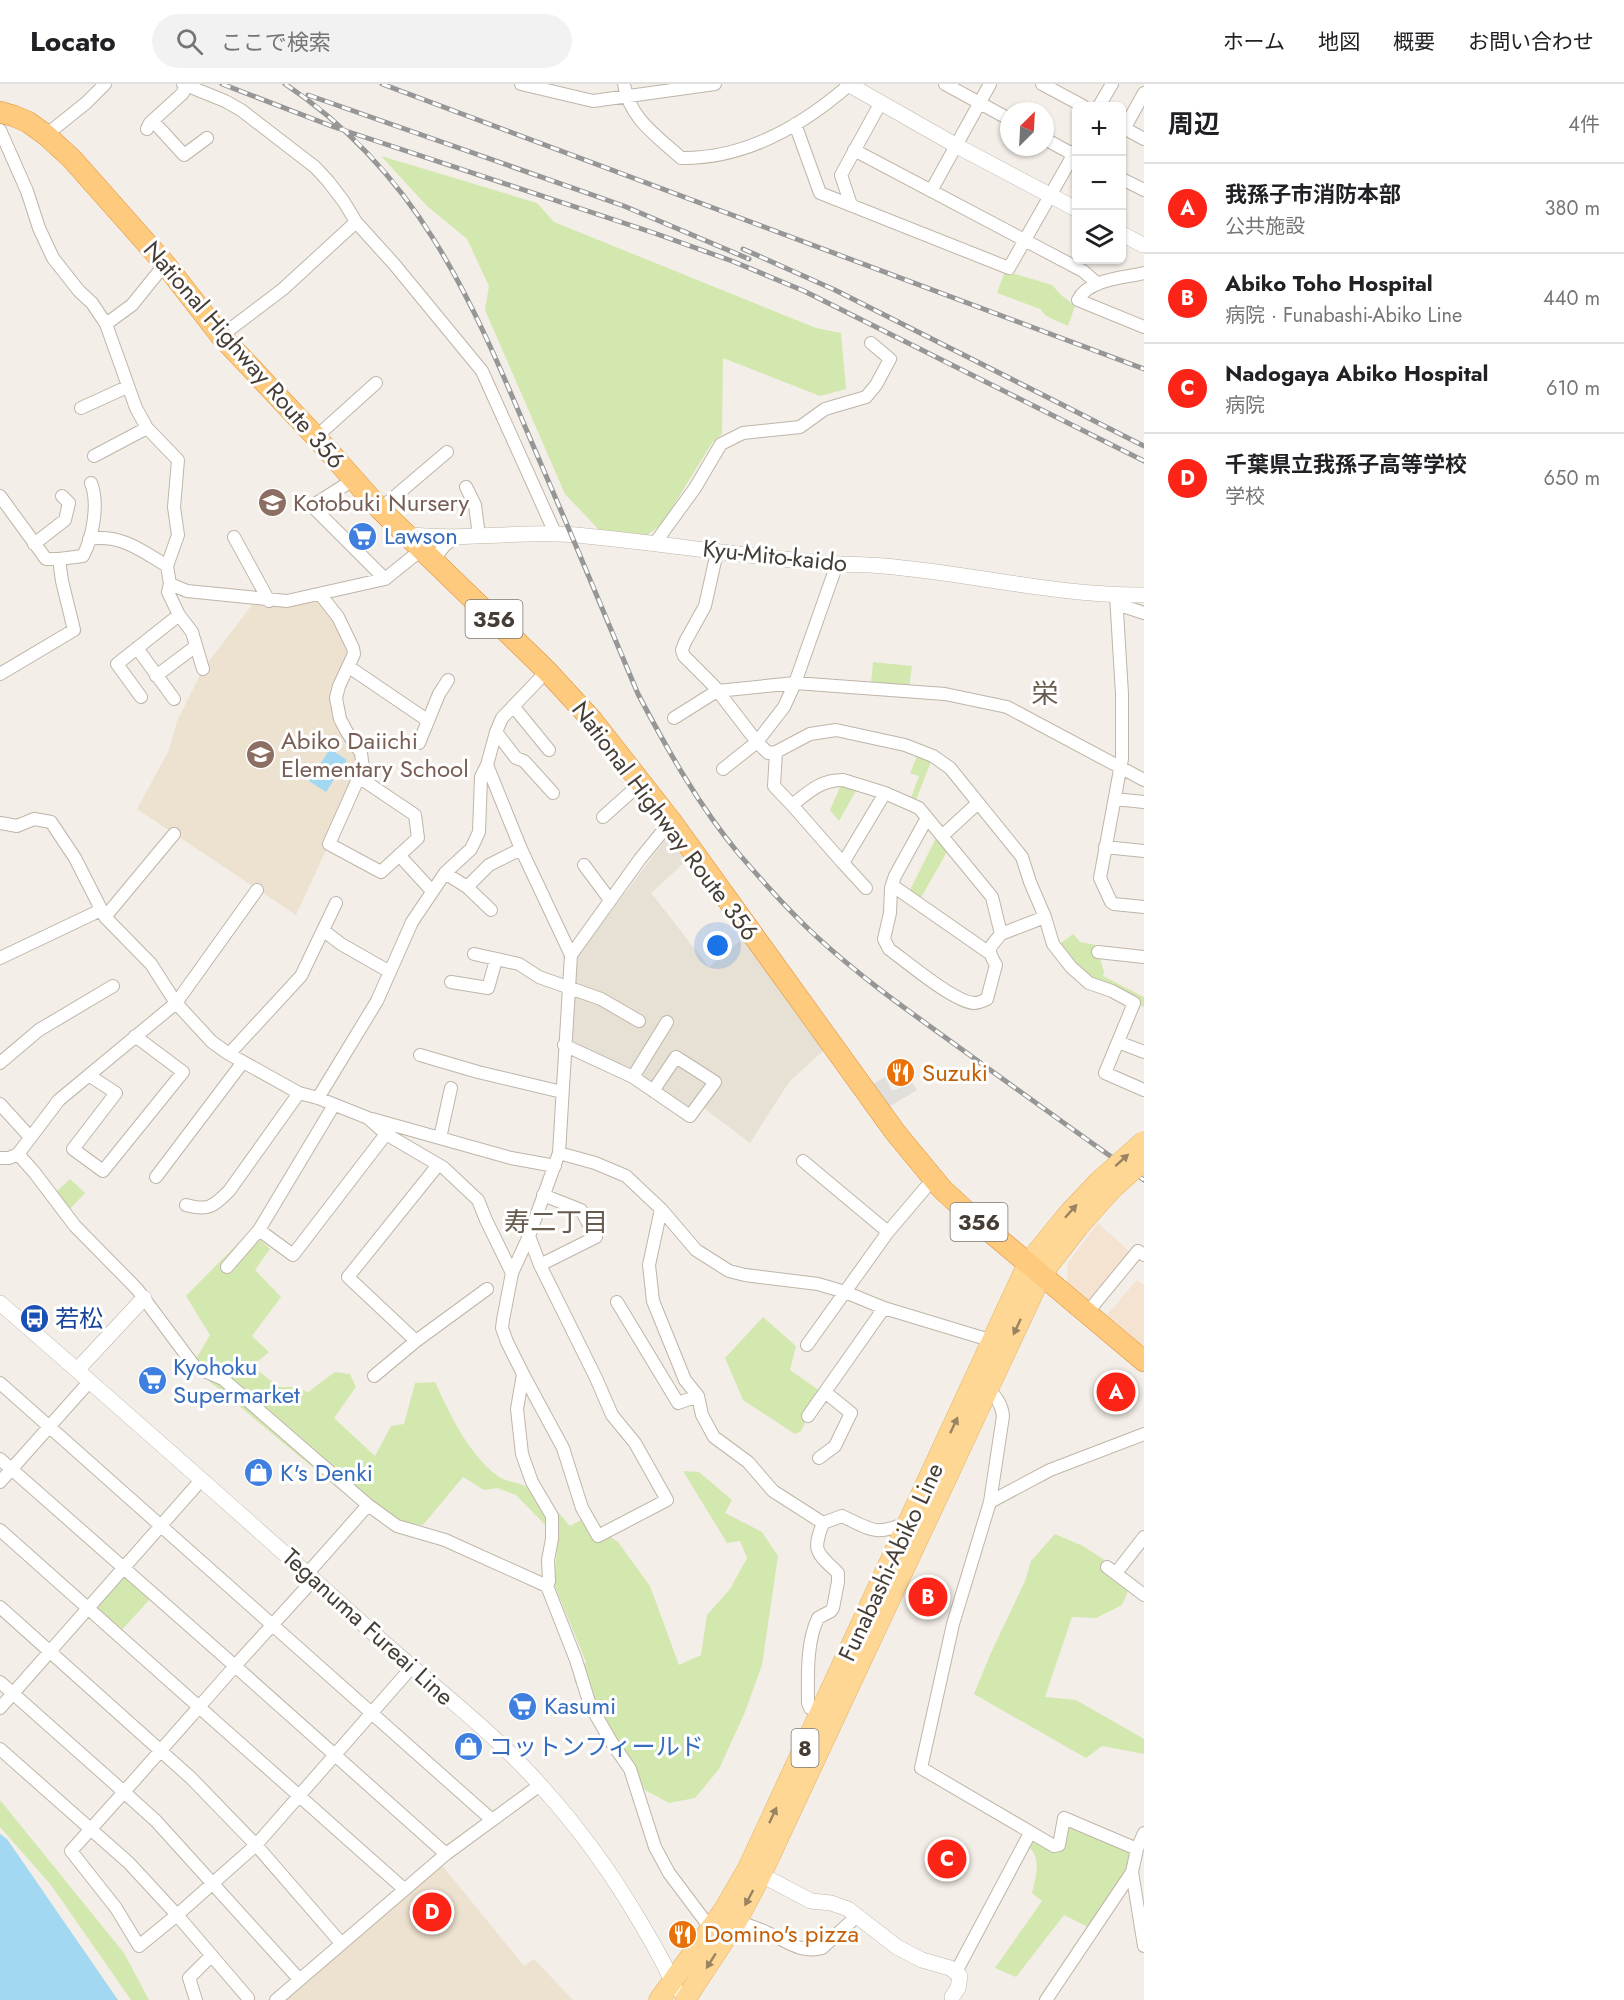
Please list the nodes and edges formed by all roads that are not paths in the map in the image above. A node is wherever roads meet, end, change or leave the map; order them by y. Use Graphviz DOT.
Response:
graph roads {
  1 [pos="105,84"];
  2 [pos="184,84"];
  3 [pos="521,84"];
  4 [pos="715,84"];
  5 [pos="945,84"];
  6 [pos="990,84"];
  7 [pos="1042,84"];
  8 [pos="1112,84"];
  9 [pos="849,85"];
  10 [pos="625,90"];
  11 [pos="1144,93"];
  12 [pos="1076,102"];
  13 [pos="1101,102"];
  14 [pos="980,103"];
  15 [pos="880,104"];
  16 [pos="0,112"];
  17 [pos="1000,114"];
  18 [pos="1126,123"];
  19 [pos="795,124"];
  20 [pos="0,130"];
  21 [pos="1126,130"];
  22 [pos="46,135"];
  23 [pos="207,138"];
  24 [pos="1144,139"];
  25 [pos="1054,143"];
  26 [pos="957,146"];
  27 [pos="854,150"];
  28 [pos="1072,152"];
  29 [pos="1075,156"];
  30 [pos="1126,181"];
  31 [pos="1144,190"];
  32 [pos="931,191"];
  33 [pos="1051,195"];
  34 [pos="851,205"];
  35 [pos="1072,206"];
  36 [pos="356,222"];
  37 [pos="1126,236"];
  38 [pos="1025,241"];
  39 [pos="1144,245"];
  40 [pos="165,264"];
  41 [pos="1144,273"];
  42 [pos="1098,284"];
  43 [pos="106,324"];
  44 [pos="1144,327"];
  45 [pos="221,336"];
  46 [pos="871,343"];
  47 [pos="376,384"];
  48 [pos="127,387"];
  49 [pos="81,408"];
  50 [pos="147,428"];
  51 [pos="316,437"];
  52 [pos="447,452"];
  53 [pos="94,456"];
  54 [pos="353,480"];
  55 [pos="91,483"];
  56 [pos="466,487"];
  57 [pos="0,496"];
  58 [pos="62,496"];
  59 [pos="380,509"];
  60 [pos="405,534"];
  61 [pos="555,534"];
  62 [pos="458,536"];
  63 [pos="479,536"];
  64 [pos="234,537"];
  65 [pos="89,538"];
  66 [pos="655,543"];
  67 [pos="34,544"];
  68 [pos="717,552"];
  69 [pos="428,556"];
  70 [pos="59,559"];
  71 [pos="837,564"];
  72 [pos="167,567"];
  73 [pos="385,579"];
  74 [pos="170,584"];
  75 [pos="321,594"];
  76 [pos="1144,595"];
  77 [pos="1117,600"];
  78 [pos="269,601"];
  79 [pos="1144,613"];
  80 [pos="179,615"];
  81 [pos="196,646"];
  82 [pos="137,648"];
  83 [pos="349,667"];
  84 [pos="203,669"];
  85 [pos="547,671"];
  86 [pos="0,674"];
  87 [pos="156,676"];
  88 [pos="448,680"];
  89 [pos="795,683"];
  90 [pos="717,691"];
  91 [pos="141,697"];
  92 [pos="174,699"];
  93 [pos="513,706"];
  94 [pos="674,718"];
  95 [pos="427,720"];
  96 [pos="496,732"];
  97 [pos="757,742"];
  98 [pos="419,743"];
  99 [pos="549,750"];
  100 [pos="776,752"];
  101 [pos="487,765"];
  102 [pos="1120,767"];
  103 [pos="723,769"];
  104 [pos="360,778"];
  105 [pos="1144,780"];
  106 [pos="642,783"];
  107 [pos="553,792"];
  108 [pos="885,793"];
  109 [pos="1115,799"];
  110 [pos="1144,802"];
  111 [pos="978,803"];
  112 [pos="792,805"];
  113 [pos="603,817"];
  114 [pos="927,818"];
  115 [pos="671,821"];
  116 [pos="0,823"];
  117 [pos="174,834"];
  118 [pos="942,836"];
  119 [pos="1105,847"];
  120 [pos="521,849"];
  121 [pos="1144,851"];
  122 [pos="399,855"];
  123 [pos="843,863"];
  124 [pos="584,865"];
  125 [pos="445,873"];
  126 [pos="467,887"];
  127 [pos="866,888"];
  128 [pos="891,888"];
  129 [pos="257,890"];
  130 [pos="432,891"];
  131 [pos="610,900"];
  132 [pos="336,903"];
  133 [pos="1144,907"];
  134 [pos="492,910"];
  135 [pos="103,914"];
  136 [pos="1045,917"];
  137 [pos="324,931"];
  138 [pos="1001,934"];
  139 [pos="988,952"];
  140 [pos="1098,952"];
  141 [pos="474,954"];
  142 [pos="571,955"];
  143 [pos="1144,957"];
  144 [pos="0,958"];
  145 [pos="496,960"];
  146 [pos="390,972"];
  147 [pos="451,982"];
  148 [pos="113,986"];
  149 [pos="570,988"];
  150 [pos="176,1003"];
  151 [pos="1139,1005"];
  152 [pos="639,1021"];
  153 [pos="667,1022"];
  154 [pos="135,1036"];
  155 [pos="1118,1042"];
  156 [pos="564,1045"];
  157 [pos="1144,1052"];
  158 [pos="229,1054"];
  159 [pos="420,1055"];
  160 [pos="243,1062"];
  161 [pos="0,1063"];
  162 [pos="90,1076"];
  163 [pos="633,1077"];
  164 [pos="451,1088"];
  165 [pos="1144,1090"];
  166 [pos="653,1091"];
  167 [pos="562,1092"];
  168 [pos="299,1093"];
  169 [pos="318,1098"];
  170 [pos="0,1104"];
  171 [pos="333,1105"];
  172 [pos="368,1118"];
  173 [pos="386,1134"];
  174 [pos="30,1137"];
  175 [pos="440,1138"];
  176 [pos="1144,1141"];
  177 [pos="18,1155"];
  178 [pos="0,1158"];
  179 [pos="557,1159"];
  180 [pos="1144,1160"];
  181 [pos="804,1161"];
  182 [pos="438,1165"];
  183 [pos="156,1177"];
  184 [pos="933,1179"];
  185 [pos="1105,1185"];
  186 [pos="543,1195"];
  187 [pos="186,1205"];
  188 [pos="662,1209"];
  189 [pos="259,1230"];
  190 [pos="888,1232"];
  191 [pos="528,1236"];
  192 [pos="1144,1255"];
  193 [pos="540,1265"];
  194 [pos="227,1267"];
  195 [pos="1035,1269"];
  196 [pos="512,1273"];
  197 [pos="487,1289"];
  198 [pos="845,1292"];
  199 [pos="144,1298"];
  200 [pos="617,1302"];
  201 [pos="0,1303"];
  202 [pos="884,1308"];
  203 [pos="1087,1313"];
  204 [pos="416,1341"];
  205 [pos="993,1341"];
  206 [pos="807,1346"];
  207 [pos="1144,1361"];
  208 [pos="76,1370"];
  209 [pos="523,1374"];
  210 [pos="374,1376"];
  211 [pos="89,1382"];
  212 [pos="0,1383"];
  213 [pos="988,1388"];
  214 [pos="825,1392"];
  215 [pos="698,1396"];
  216 [pos="808,1416"];
  217 [pos="48,1427"];
  218 [pos="1144,1434"];
  219 [pos="819,1458"];
  220 [pos="0,1459"];
  221 [pos="11,1469"];
  222 [pos="202,1479"];
  223 [pos="0,1482"];
  224 [pos="990,1502"];
  225 [pos="368,1506"];
  226 [pos="929,1515"];
  227 [pos="909,1522"];
  228 [pos="823,1523"];
  229 [pos="161,1526"];
  230 [pos="0,1530"];
  231 [pos="1144,1537"];
  232 [pos="124,1567"];
  233 [pos="310,1576"];
  234 [pos="547,1586"];
  235 [pos="1144,1595"];
  236 [pos="0,1607"];
  237 [pos="88,1608"];
  238 [pos="272,1625"];
  239 [pos="50,1651"];
  240 [pos="235,1666"];
  241 [pos="411,1668"];
  242 [pos="0,1682"];
  243 [pos="13,1694"];
  244 [pos="199,1707"];
  245 [pos="0,1708"];
  246 [pos="372,1714"];
  247 [pos="828,1716"];
  248 [pos="0,1749"];
  249 [pos="161,1750"];
  250 [pos="336,1755"];
  251 [pos="540,1785"];
  252 [pos="124,1792"];
  253 [pos="300,1796"];
  254 [pos="492,1820"];
  255 [pos="90,1829"];
  256 [pos="1030,1833"];
  257 [pos="1144,1833"];
  258 [pos="256,1845"];
  259 [pos="1137,1849"];
  260 [pos="446,1854"];
  261 [pos="755,1871"];
  262 [pos="1132,1872"];
  263 [pos="213,1883"];
  264 [pos="404,1889"];
  265 [pos="177,1915"];
  266 [pos="857,1916"];
  267 [pos="737,1921"];
  268 [pos="711,1929"];
  269 [pos="341,1944"];
  270 [pos="1144,1946"];
  271 [pos="211,1956"];
  272 [pos="956,1972"];
  273 [pos="299,1979"];
  274 [pos="676,1991"];
  275 [pos="952,1997"];
  276 [pos="248,1999"];
  277 [pos="196,2000"];
  278 [pos="276,2000"];
  279 [pos="659,2000"];
  280 [pos="685,2000"];
  281 [pos="1046,2000"];
  1 -- 22 [label="street"];
  2 -- 23 [label="street"];
  2 -- 36 [label="street"];
  3 -- 10 [label="street"];
  4 -- 10 [label="street"];
  5 -- 14 [label="street"];
  6 -- 14 [label="street"];
  7 -- 12 [label="street"];
  8 -- 13 [label="street"];
  9 -- 15 [label="street"];
  9 -- 19 [label="street"];
  10 -- 19 [label="street"];
  11 -- 18 [label="street"];
  14 -- 17 [label="street"];
  14 -- 26 [label="street"];
  15 -- 26 [label="street"];
  15 -- 27 [label="street"];
  16 -- 22 [label="highway, National Highway Route 356 / 356"];
  19 -- 34 [label="street"];
  20 -- 43 [label="street"];
  21 -- 24 [label="street"];
  22 -- 40 [label="highway, National Highway Route 356 / 356"];
  25 -- 28 [label="street"];
  26 -- 32 [label="street"];
  26 -- 33 [label="street"];
  27 -- 32 [label="street"];
  27 -- 34 [label="street"];
  29 -- 33 [label="street"];
  30 -- 31 [label="street"];
  32 -- 38 [label="street"];
  33 -- 35 [label="street"];
  33 -- 38 [label="street"];
  34 -- 38 [label="street"];
  36 -- 45 [label="street"];
  36 -- 61 [label="street"];
  37 -- 39 [label="street"];
  38 -- 42 [label="street"];
  40 -- 43 [label="street"];
  40 -- 45 [label="highway, National Highway Route 356 / 356"];
  41 -- 42 [label="street"];
  42 -- 44 [label="street"];
  43 -- 48 [label="street"];
  45 -- 51 [label="highway, National Highway Route 356 / 356"];
  46 -- 66 [label="street"];
  47 -- 51 [label="street"];
  48 -- 49 [label="street"];
  48 -- 50 [label="street"];
  50 -- 53 [label="street"];
  50 -- 72 [label="street"];
  51 -- 54 [label="highway, National Highway Route 356 / 356"];
  52 -- 59 [label="street"];
  54 -- 59 [label="highway, National Highway Route 356 / 356"];
  54 -- 73 [label="street"];
  55 -- 65 [label="street"];
  56 -- 63 [label="street"];
  57 -- 67 [label="street"];
  58 -- 67 [label="street"];
  59 -- 60 [label="highway, National Highway Route 356 / 356"];
  60 -- 62 [label="street, Kyu-Mito-kaido"];
  60 -- 69 [label="highway, National Highway Route 356 / 356"];
  61 -- 63 [label="street, Kyu-Mito-kaido"];
  61 -- 66 [label="street, Kyu-Mito-kaido"];
  62 -- 63 [label="street, Kyu-Mito-kaido"];
  62 -- 69 [label="street"];
  64 -- 78 [label="street"];
  65 -- 70 [label="street"];
  65 -- 72 [label="street"];
  66 -- 68 [label="street, Kyu-Mito-kaido"];
  67 -- 70 [label="street"];
  68 -- 71 [label="street, Kyu-Mito-kaido"];
  68 -- 90 [label="street"];
  69 -- 73 [label="street"];
  69 -- 85 [label="highway, National Highway Route 356 / 356"];
  70 -- 86 [label="street"];
  71 -- 77 [label="street, Kyu-Mito-kaido"];
  71 -- 89 [label="street"];
  72 -- 74 [label="street"];
  73 -- 75 [label="street"];
  74 -- 78 [label="street"];
  74 -- 80 [label="street"];
  75 -- 78 [label="street"];
  75 -- 83 [label="street"];
  76 -- 77 [label="street, Kyu-Mito-kaido"];
  77 -- 79 [label="street"];
  77 -- 102 [label="street"];
  80 -- 81 [label="street"];
  80 -- 82 [label="street"];
  81 -- 84 [label="street"];
  81 -- 87 [label="street"];
  82 -- 87 [label="street"];
  82 -- 91 [label="street"];
  83 -- 95 [label="street"];
  83 -- 104 [label="street"];
  85 -- 93 [label="street"];
  85 -- 106 [label="highway, National Highway Route 356 / 356"];
  87 -- 92 [label="street"];
  88 -- 95 [label="street"];
  89 -- 90 [label="street"];
  89 -- 97 [label="street"];
  89 -- 102 [label="street"];
  90 -- 94 [label="street"];
  90 -- 97 [label="street"];
  93 -- 96 [label="street"];
  93 -- 99 [label="street"];
  95 -- 98 [label="street"];
  96 -- 101 [label="street"];
  96 -- 107 [label="street"];
  97 -- 100 [label="street"];
  97 -- 103 [label="street"];
  100 -- 111 [label="street"];
  100 -- 112 [label="street"];
  101 -- 120 [label="street"];
  101 -- 125 [label="street"];
  102 -- 105 [label="street"];
  102 -- 109 [label="street"];
  104 -- 122 [label="street"];
  104 -- 122 [label="street"];
  106 -- 113 [label="street"];
  106 -- 115 [label="highway, National Highway Route 356 / 356"];
  108 -- 112 [label="street"];
  108 -- 114 [label="street"];
  108 -- 123 [label="street"];
  109 -- 110 [label="street"];
  109 -- 119 [label="street"];
  111 -- 118 [label="street"];
  111 -- 136 [label="street"];
  112 -- 123 [label="street"];
  114 -- 118 [label="street"];
  114 -- 128 [label="street"];
  115 -- 131 [label="street"];
  115 -- 184 [label="highway, National Highway Route 356 / 356"];
  116 -- 135 [label="street"];
  117 -- 135 [label="street"];
  118 -- 138 [label="street"];
  119 -- 121 [label="street"];
  119 -- 133 [label="street"];
  120 -- 126 [label="street"];
  120 -- 142 [label="street"];
  122 -- 130 [label="street"];
  123 -- 127 [label="street"];
  124 -- 131 [label="street"];
  125 -- 126 [label="street"];
  125 -- 130 [label="street"];
  126 -- 134 [label="street"];
  128 -- 139 [label="street"];
  128 -- 139 [label="street"];
  129 -- 150 [label="street"];
  130 -- 146 [label="street"];
  131 -- 142 [label="street"];
  132 -- 137 [label="street"];
  135 -- 144 [label="street"];
  135 -- 150 [label="street"];
  136 -- 138 [label="street"];
  136 -- 151 [label="street"];
  137 -- 146 [label="street"];
  137 -- 158 [label="street"];
  138 -- 139 [label="street"];
  140 -- 143 [label="street"];
  141 -- 145 [label="street"];
  142 -- 149 [label="street"];
  145 -- 147 [label="street"];
  145 -- 149 [label="street"];
  146 -- 169 [label="street"];
  148 -- 161 [label="street"];
  149 -- 152 [label="street"];
  149 -- 156 [label="street"];
  150 -- 154 [label="street"];
  150 -- 158 [label="street"];
  151 -- 155 [label="street"];
  153 -- 163 [label="street"];
  154 -- 162 [label="street"];
  154 -- 162 [label="street"];
  155 -- 157 [label="street"];
  155 -- 165 [label="street"];
  156 -- 163 [label="street"];
  156 -- 167 [label="street"];
  158 -- 160 [label="street"];
  159 -- 167 [label="street"];
  160 -- 168 [label="street"];
  160 -- 183 [label="street"];
  162 -- 174 [label="street"];
  163 -- 166 [label="street"];
  164 -- 175 [label="street"];
  166 -- 166 [label="street"];
  167 -- 179 [label="street"];
  168 -- 169 [label="street"];
  168 -- 187 [label="street"];
  169 -- 171 [label="street"];
  170 -- 174 [label="street"];
  171 -- 172 [label="street"];
  171 -- 189 [label="street"];
  172 -- 173 [label="street"];
  172 -- 175 [label="street"];
  173 -- 182 [label="street"];
  173 -- 189 [label="street"];
  174 -- 177 [label="street"];
  175 -- 179 [label="street"];
  185 -- 176 [label="main road, Funabashi-Abiko Line / 8, one-way, bridge"];
  177 -- 178 [label="street"];
  177 -- 199 [label="street"];
  179 -- 186 [label="street"];
  179 -- 188 [label="street"];
  180 -- 185 [label="main road, Funabashi-Abiko Line / 8, bridge"];
  181 -- 190 [label="street"];
  182 -- 196 [label="street"];
  182 -- 204 [label="street"];
  184 -- 190 [label="street"];
  184 -- 195 [label="highway, National Highway Route 356 / 356"];
  185 -- 195 [label="main road, Funabashi-Abiko Line / 8"];
  186 -- 191 [label="street"];
  186 -- 193 [label="street"];
  188 -- 198 [label="street"];
  188 -- 215 [label="street"];
  189 -- 194 [label="street"];
  190 -- 198 [label="street"];
  191 -- 193 [label="street"];
  191 -- 196 [label="street"];
  192 -- 203 [label="street"];
  193 -- 209 [label="street"];
  195 -- 203 [label="highway, National Highway Route 356 / 356"];
  195 -- 205 [label="main road, Funabashi-Abiko Line / 8"];
  195 -- 213 [label="main road, Funabashi-Abiko Line / 8, one-way"];
  196 -- 209 [label="street"];
  197 -- 204 [label="street"];
  198 -- 202 [label="street"];
  198 -- 206 [label="street"];
  199 -- 208 [label="street"];
  199 -- 225 [label="street"];
  200 -- 215 [label="street"];
  201 -- 208 [label="street, Teganuma Fureai Line"];
  202 -- 205 [label="street"];
  202 -- 214 [label="street"];
  203 -- 207 [label="highway, National Highway Route 356 / 356"];
  204 -- 210 [label="street"];
  227 -- 205 [label="main road, Funabashi-Abiko Line / 8, one-way"];
  208 -- 211 [label="street, Teganuma Fureai Line"];
  209 -- 234 [label="street"];
  211 -- 217 [label="street"];
  211 -- 222 [label="street, Teganuma Fureai Line"];
  212 -- 217 [label="street"];
  213 -- 224 [label="street"];
  213 -- 226 [label="main road, Funabashi-Abiko Line / 8"];
  214 -- 216 [label="street"];
  214 -- 219 [label="street"];
  215 -- 228 [label="street"];
  217 -- 221 [label="street"];
  217 -- 229 [label="street"];
  218 -- 224 [label="street"];
  220 -- 221 [label="street"];
  221 -- 223 [label="street"];
  221 -- 232 [label="street"];
  222 -- 229 [label="street"];
  222 -- 233 [label="street, Teganuma Fureai Line"];
  224 -- 256 [label="street"];
  225 -- 233 [label="street"];
  225 -- 234 [label="street"];
  226 -- 227 [label="street"];
  226 -- 247 [label="main road, Funabashi-Abiko Line / 8"];
  227 -- 228 [label="street"];
  227 -- 247 [label="main road, Funabashi-Abiko Line / 8"];
  228 -- 247 [label="street"];
  229 -- 232 [label="street"];
  229 -- 238 [label="street"];
  230 -- 237 [label="street"];
  231 -- 235 [label="street"];
  232 -- 237 [label="street"];
  232 -- 240 [label="street"];
  233 -- 238 [label="street"];
  233 -- 241 [label="street, Teganuma Fureai Line"];
  234 -- 268 [label="street"];
  236 -- 239 [label="street"];
  237 -- 239 [label="street"];
  237 -- 244 [label="street"];
  238 -- 240 [label="street"];
  238 -- 246 [label="street"];
  239 -- 243 [label="street"];
  239 -- 249 [label="street"];
  240 -- 244 [label="street"];
  240 -- 250 [label="street"];
  241 -- 246 [label="street"];
  241 -- 251 [label="street, Teganuma Fureai Line"];
  242 -- 243 [label="street"];
  243 -- 245 [label="street"];
  243 -- 252 [label="street"];
  244 -- 249 [label="street"];
  244 -- 253 [label="street"];
  246 -- 250 [label="street"];
  246 -- 254 [label="street"];
  247 -- 261 [label="main road, Funabashi-Abiko Line / 8"];
  248 -- 255 [label="street"];
  249 -- 252 [label="street"];
  249 -- 258 [label="street"];
  250 -- 253 [label="street"];
  250 -- 260 [label="street"];
  251 -- 254 [label="street"];
  251 -- 274 [label="street, Teganuma Fureai Line"];
  252 -- 255 [label="street"];
  252 -- 263 [label="street"];
  253 -- 258 [label="street"];
  253 -- 264 [label="street"];
  254 -- 260 [label="street"];
  255 -- 265 [label="street"];
  255 -- 265 [label="street"];
  256 -- 259 [label="street"];
  256 -- 272 [label="street"];
  257 -- 259 [label="street"];
  258 -- 263 [label="street"];
  258 -- 269 [label="street"];
  259 -- 262 [label="street"];
  260 -- 264 [label="street"];
  261 -- 266 [label="street"];
  261 -- 267 [label="main road, Funabashi-Abiko Line / 8, one-way"];
  261 -- 268 [label="main road, Funabashi-Abiko Line / 8"];
  262 -- 270 [label="street"];
  262 -- 281 [label="street"];
  263 -- 265 [label="street"];
  263 -- 273 [label="street"];
  264 -- 269 [label="street"];
  265 -- 271 [label="street"];
  266 -- 267 [label="street"];
  266 -- 272 [label="street"];
  267 -- 280 [label="main road, Funabashi-Abiko Line / 8, one-way"];
  268 -- 274 [label="main road, Funabashi-Abiko Line / 8"];
  269 -- 273 [label="street"];
  271 -- 276 [label="street"];
  271 -- 277 [label="street"];
  272 -- 275 [label="street"];
  273 -- 278 [label="street"];
  274 -- 279 [label="main road, Funabashi-Abiko Line / 8"];
}
